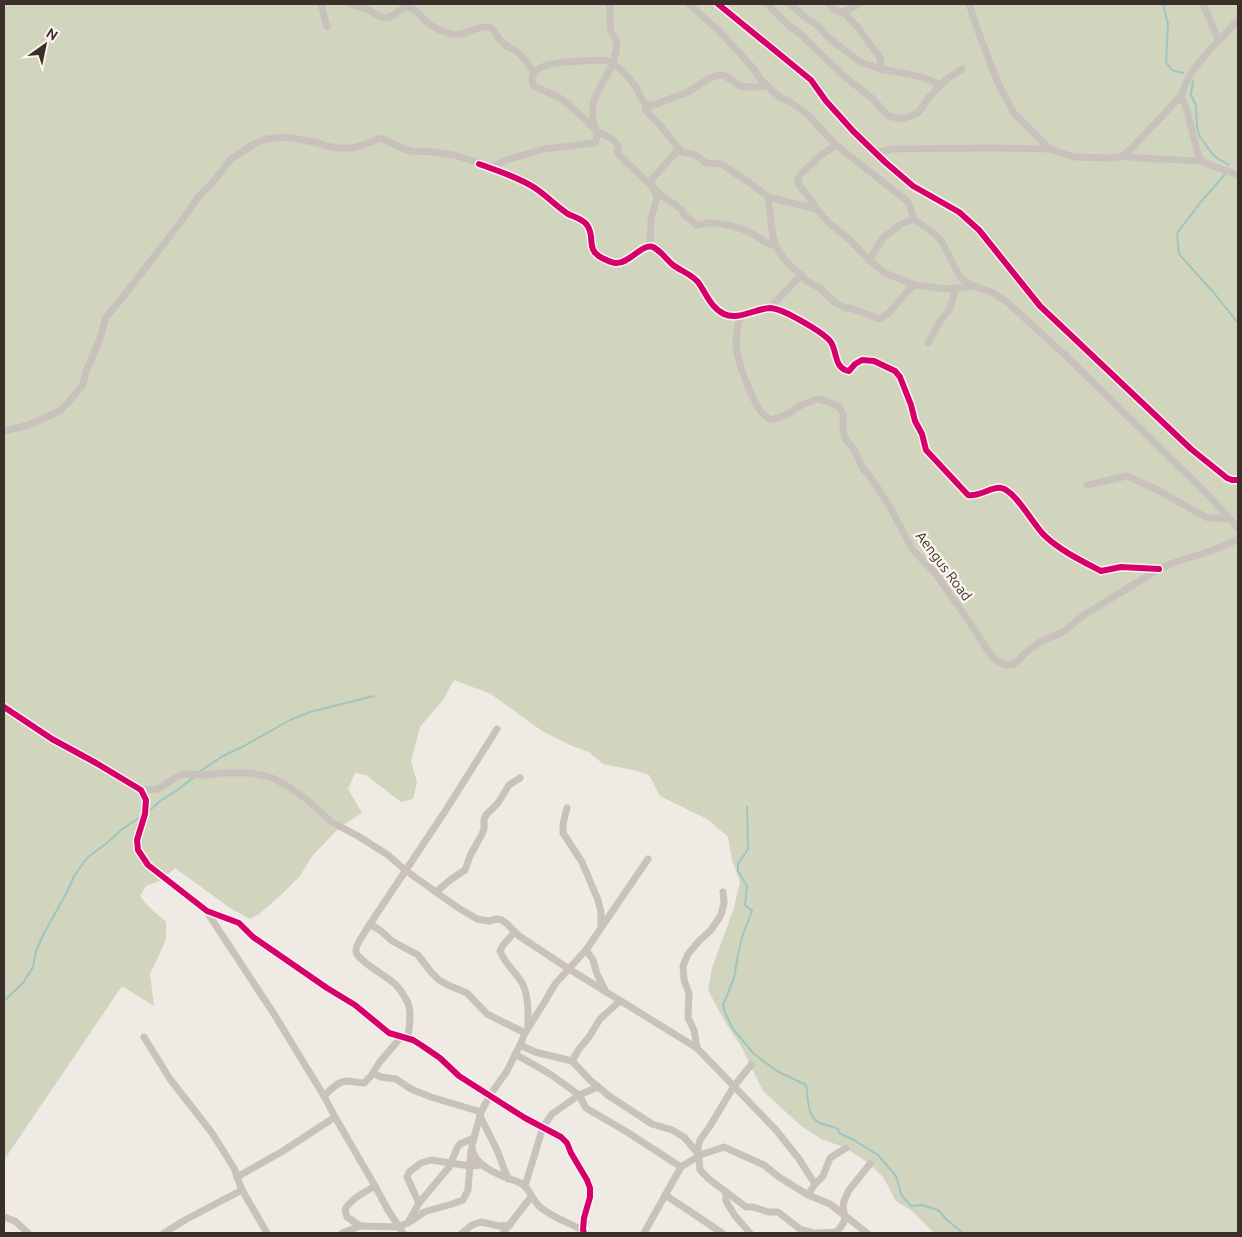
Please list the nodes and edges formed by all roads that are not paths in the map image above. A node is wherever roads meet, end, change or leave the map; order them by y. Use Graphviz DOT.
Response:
graph roads {
  1 [pos="321,4"];
  2 [pos="350,4"];
  3 [pos="610,4"];
  4 [pos="689,4"];
  5 [pos="718,4"];
  6 [pos="767,4"];
  7 [pos="790,4"];
  8 [pos="829,4"];
  9 [pos="859,4"];
  10 [pos="969,4"];
  11 [pos="1203,4"];
  12 [pos="844,12"];
  13 [pos="1238,20"];
  14 [pos="327,26"];
  15 [pos="1218,41"];
  16 [pos="612,63"];
  17 [pos="881,69"];
  18 [pos="962,69"];
  19 [pos="534,72"];
  20 [pos="941,85"];
  21 [pos="767,86"];
  22 [pos="1181,96"];
  23 [pos="646,104"];
  24 [pos="596,130"];
  25 [pos="836,145"];
  26 [pos="679,149"];
  27 [pos="1050,150"];
  28 [pos="876,153"];
  29 [pos="1123,156"];
  30 [pos="1201,161"];
  31 [pos="479,164"];
  32 [pos="1238,175"];
  33 [pos="654,189"];
  34 [pos="768,198"];
  35 [pos="817,209"];
  36 [pos="914,219"];
  37 [pos="775,244"];
  38 [pos="650,246"];
  39 [pos="869,260"];
  40 [pos="801,275"];
  41 [pos="915,285"];
  42 [pos="974,286"];
  43 [pos="956,288"];
  44 [pos="770,308"];
  45 [pos="740,315"];
  46 [pos="928,343"];
  47 [pos="4,431"];
  48 [pos="1238,480"];
  49 [pos="1087,486"];
  50 [pos="1229,518"];
  51 [pos="1238,528"];
  52 [pos="1238,539"];
  53 [pos="1159,568"];
  54 [pos="4,707"];
  55 [pos="497,729"];
  56 [pos="520,778"];
  57 [pos="142,790"];
  58 [pos="567,808"];
  59 [pos="648,860"];
  60 [pos="405,870"];
  61 [pos="436,892"];
  62 [pos="724,892"];
  63 [pos="207,911"];
  64 [pos="370,924"];
  65 [pos="601,928"];
  66 [pos="515,932"];
  67 [pos="586,950"];
  68 [pos="569,969"];
  69 [pos="606,992"];
  70 [pos="620,1001"];
  71 [pos="527,1030"];
  72 [pos="144,1036"];
  73 [pos="404,1037"];
  74 [pos="520,1045"];
  75 [pos="697,1048"];
  76 [pos="515,1054"];
  77 [pos="572,1061"];
  78 [pos="751,1064"];
  79 [pos="373,1072"];
  80 [pos="734,1086"];
  81 [pos="598,1087"];
  82 [pos="490,1095"];
  83 [pos="579,1095"];
  84 [pos="324,1096"];
  85 [pos="480,1114"];
  86 [pos="335,1117"];
  87 [pos="543,1127"];
  88 [pos="474,1138"];
  89 [pos="846,1148"];
  90 [pos="472,1151"];
  91 [pos="700,1155"];
  92 [pos="451,1164"];
  93 [pos="870,1164"];
  94 [pos="483,1165"];
  95 [pos="470,1166"];
  96 [pos="681,1167"];
  97 [pos="238,1177"];
  98 [pos="508,1178"];
  99 [pos="815,1184"];
  100 [pos="375,1186"];
  101 [pos="525,1186"];
  102 [pos="242,1190"];
  103 [pos="726,1192"];
  104 [pos="808,1195"];
  105 [pos="665,1196"];
  106 [pos="531,1197"];
  107 [pos="418,1203"];
  108 [pos="845,1216"];
  109 [pos="4,1217"];
  110 [pos="410,1222"];
  111 [pos="510,1225"];
  112 [pos="360,1226"];
  113 [pos="398,1227"];
  114 [pos="585,1232"];
  115 [pos="28,1233"];
  116 [pos="164,1233"];
  117 [pos="267,1233"];
  118 [pos="342,1233"];
  119 [pos="403,1233"];
  120 [pos="462,1233"];
  121 [pos="503,1233"];
  122 [pos="644,1233"];
  123 [pos="722,1233"];
  124 [pos="750,1233"];
  125 [pos="867,1233"];
  1 -- 14 [label="street"];
  2 -- 19 [label="street"];
  3 -- 16 [label="street"];
  4 -- 21 [label="street"];
  5 -- 28 [label="street"];
  6 -- 20 [label="street"];
  7 -- 17 [label="street"];
  8 -- 12 [label="street"];
  9 -- 12 [label="street"];
  10 -- 27 [label="street"];
  11 -- 15 [label="street"];
  12 -- 17 [label="street"];
  13 -- 15 [label="street"];
  15 -- 22 [label="street"];
  16 -- 19 [label="street"];
  16 -- 23 [label="street"];
  16 -- 24 [label="street"];
  17 -- 20 [label="street"];
  18 -- 20 [label="street"];
  19 -- 24 [label="street"];
  21 -- 23 [label="street"];
  21 -- 25 [label="street"];
  22 -- 29 [label="street"];
  22 -- 30 [label="street"];
  23 -- 26 [label="street"];
  24 -- 31 [label="street"];
  24 -- 33 [label="street"];
  25 -- 35 [label="street"];
  25 -- 36 [label="street"];
  26 -- 33 [label="street"];
  26 -- 34 [label="street"];
  27 -- 28 [label="street"];
  27 -- 29 [label="street"];
  28 -- 48 [label="street"];
  29 -- 30 [label="street"];
  30 -- 32 [label="street"];
  31 -- 38 [label="street"];
  31 -- 47 [label="street"];
  33 -- 37 [label="street"];
  33 -- 38 [label="street"];
  34 -- 35 [label="street"];
  34 -- 37 [label="street"];
  35 -- 39 [label="street"];
  36 -- 39 [label="street"];
  36 -- 42 [label="street"];
  37 -- 40 [label="street"];
  38 -- 45 [label="street"];
  39 -- 41 [label="street"];
  40 -- 41 [label="street"];
  40 -- 44 [label="street"];
  41 -- 43 [label="street"];
  42 -- 43 [label="street"];
  42 -- 50 [label="street"];
  43 -- 46 [label="street"];
  44 -- 45 [label="street"];
  44 -- 53 [label="street"];
  45 -- 53 [label="street, Aengus Road"];
  49 -- 50 [label="street"];
  50 -- 51 [label="street"];
  52 -- 53 [label="street, Aengus Road"];
  54 -- 57 [label="street"];
  55 -- 60 [label="street"];
  56 -- 61 [label="street"];
  57 -- 60 [label="street"];
  57 -- 63 [label="street"];
  58 -- 65 [label="street"];
  59 -- 65 [label="street"];
  60 -- 61 [label="street"];
  60 -- 64 [label="street"];
  61 -- 66 [label="street"];
  62 -- 75 [label="street"];
  63 -- 73 [label="street"];
  63 -- 84 [label="street"];
  64 -- 71 [label="street"];
  64 -- 73 [label="street"];
  65 -- 67 [label="street"];
  66 -- 68 [label="street"];
  66 -- 71 [label="street"];
  67 -- 68 [label="street"];
  67 -- 69 [label="street"];
  68 -- 69 [label="street"];
  68 -- 71 [label="street"];
  69 -- 70 [label="street"];
  70 -- 75 [label="street"];
  70 -- 77 [label="street"];
  71 -- 74 [label="street"];
  72 -- 97 [label="street"];
  73 -- 79 [label="street"];
  73 -- 82 [label="street"];
  74 -- 76 [label="street"];
  74 -- 77 [label="street"];
  75 -- 80 [label="street"];
  76 -- 82 [label="street"];
  76 -- 83 [label="street"];
  77 -- 81 [label="street"];
  78 -- 80 [label="street"];
  79 -- 84 [label="street"];
  79 -- 85 [label="street"];
  80 -- 91 [label="street"];
  80 -- 99 [label="street"];
  81 -- 83 [label="street"];
  81 -- 91 [label="street"];
  82 -- 85 [label="street"];
  82 -- 87 [label="street"];
  83 -- 87 [label="street"];
  83 -- 96 [label="street"];
  84 -- 86 [label="street"];
  85 -- 88 [label="street"];
  85 -- 98 [label="street"];
  86 -- 97 [label="street"];
  86 -- 100 [label="street"];
  87 -- 101 [label="street"];
  87 -- 114 [label="street"];
  88 -- 90 [label="street"];
  88 -- 92 [label="street"];
  89 -- 99 [label="street"];
  90 -- 94 [label="street"];
  90 -- 95 [label="street"];
  91 -- 96 [label="street"];
  91 -- 103 [label="street"];
  91 -- 104 [label="street"];
  92 -- 95 [label="street"];
  92 -- 107 [label="street"];
  92 -- 107 [label="street"];
  93 -- 108 [label="street"];
  94 -- 95 [label="street"];
  94 -- 98 [label="street"];
  95 -- 110 [label="street"];
  96 -- 105 [label="street"];
  97 -- 102 [label="street"];
  98 -- 101 [label="street"];
  99 -- 104 [label="street"];
  100 -- 112 [label="street"];
  100 -- 113 [label="street"];
  101 -- 106 [label="street"];
  102 -- 116 [label="street"];
  102 -- 117 [label="street"];
  103 -- 108 [label="street"];
  103 -- 124 [label="street"];
  104 -- 108 [label="street"];
  105 -- 122 [label="street"];
  105 -- 123 [label="street"];
  106 -- 111 [label="street"];
  106 -- 114 [label="street"];
  107 -- 110 [label="street"];
  108 -- 125 [label="street"];
  109 -- 115 [label="street"];
  110 -- 113 [label="street"];
  111 -- 120 [label="street"];
  111 -- 121 [label="street"];
  112 -- 113 [label="street"];
  112 -- 118 [label="street"];
  113 -- 119 [label="street"];
}
